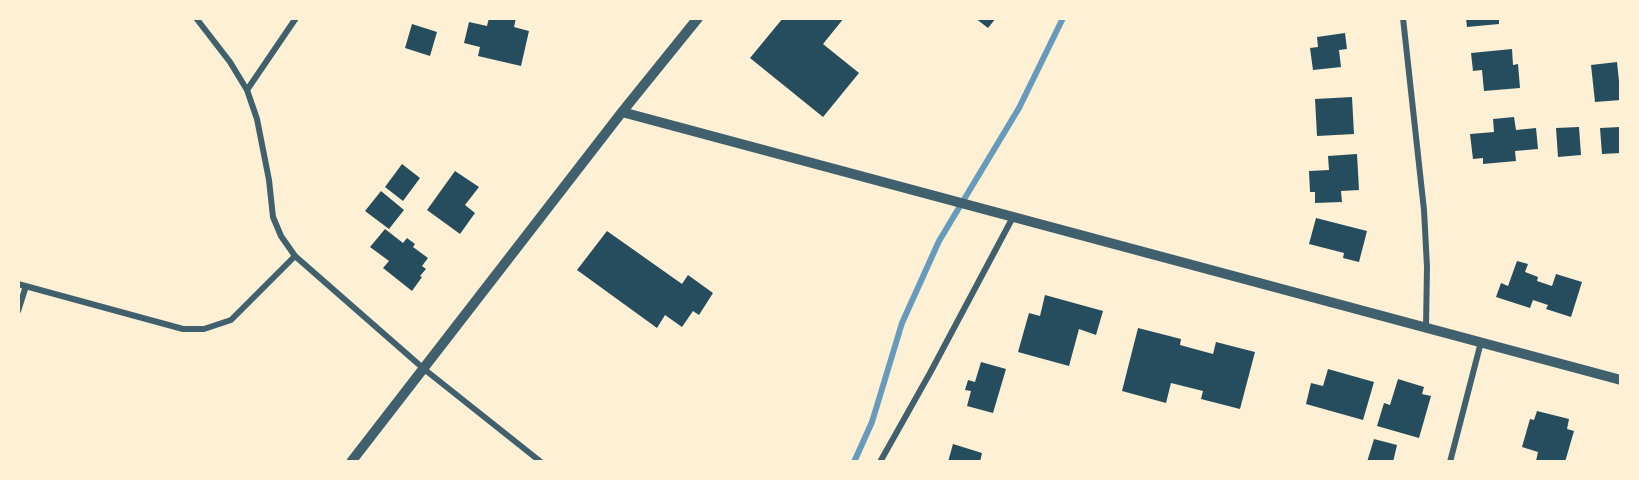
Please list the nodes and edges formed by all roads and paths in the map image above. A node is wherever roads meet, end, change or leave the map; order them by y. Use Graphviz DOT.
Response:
graph roads {
  1 [pos="196,18"];
  2 [pos="296,18"];
  3 [pos="698,18"];
  4 [pos="1404,18"];
  5 [pos="247,90"];
  6 [pos="622,112"];
  7 [pos="1013,217"];
  8 [pos="295,256"];
  9 [pos="18,284"];
  10 [pos="26,286"];
  11 [pos="18,311"];
  12 [pos="1426,327"];
  13 [pos="1481,342"];
  14 [pos="424,369"];
  15 [pos="1621,380"];
  16 [pos="351,462"];
  17 [pos="541,462"];
  18 [pos="880,462"];
  19 [pos="1450,462"];
  1 -- 5 [label="street"];
  2 -- 5 [label="street"];
  3 -- 6 [label="street"];
  4 -- 12 [label="street"];
  5 -- 8 [label="street"];
  6 -- 7 [label="street"];
  6 -- 14 [label="street"];
  7 -- 12 [label="street"];
  7 -- 18 [label="street"];
  8 -- 10 [label="street"];
  8 -- 14 [label="street"];
  9 -- 10 [label="street"];
  10 -- 11 [label="street"];
  12 -- 13 [label="street"];
  13 -- 15 [label="street"];
  13 -- 19 [label="street"];
  14 -- 16 [label="street"];
  14 -- 17 [label="street"];
}
